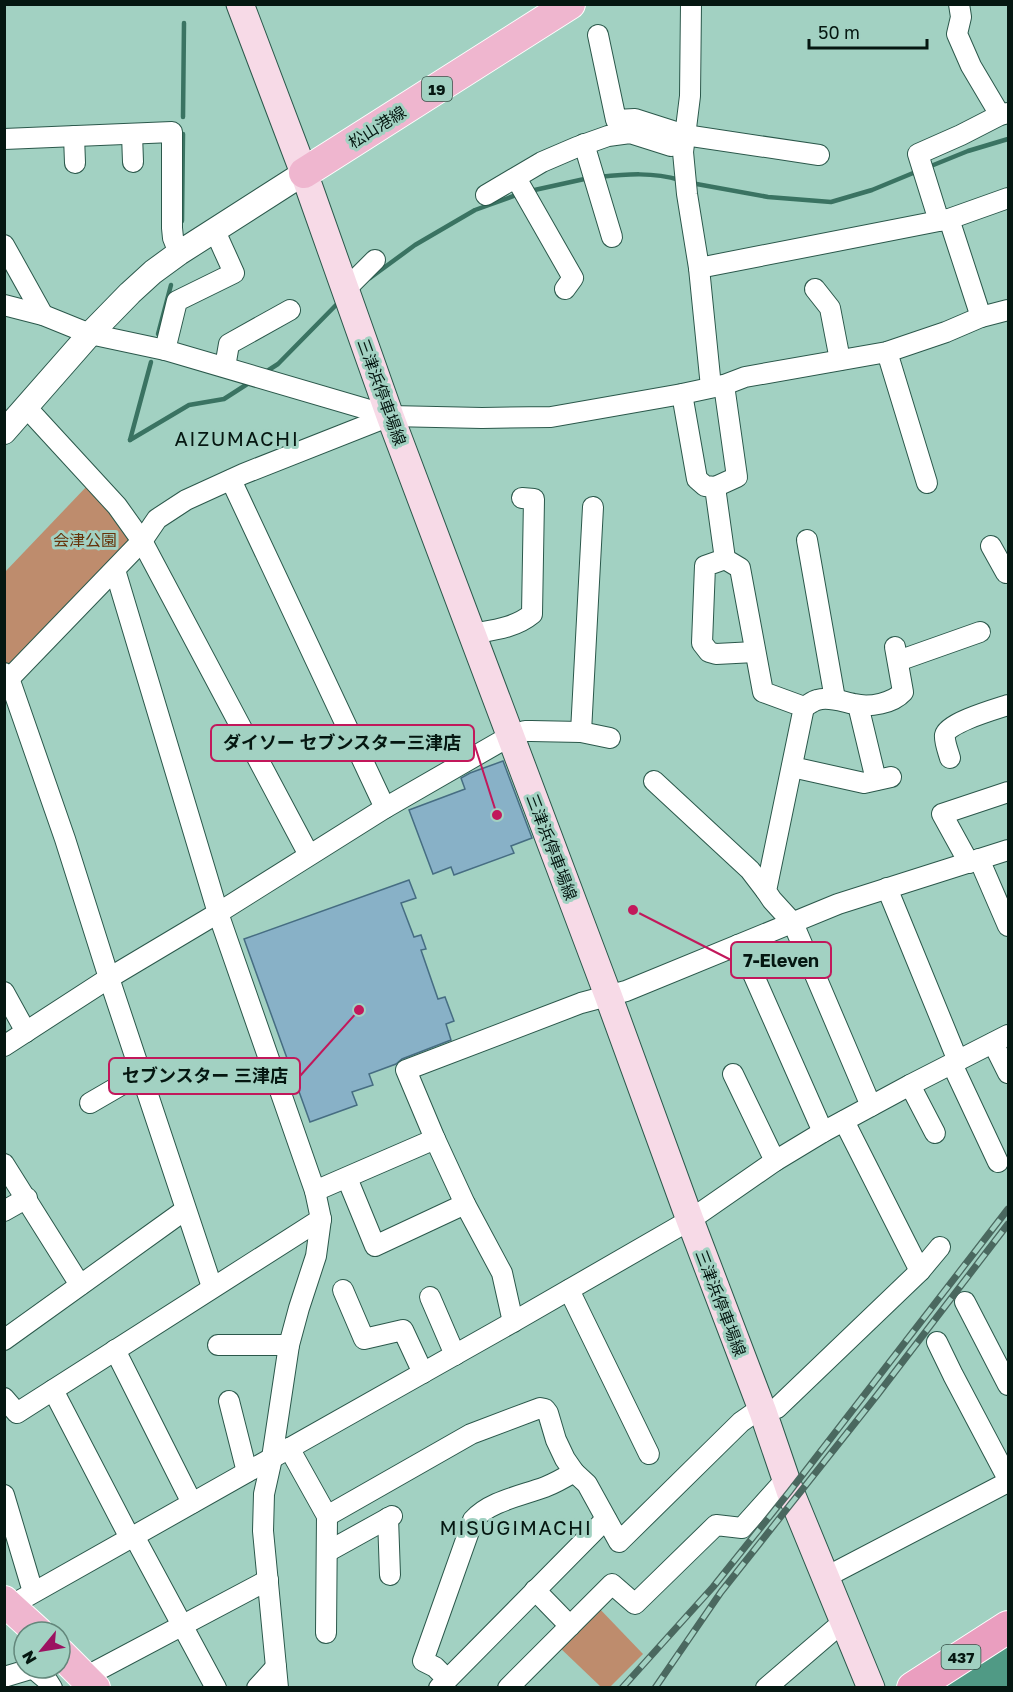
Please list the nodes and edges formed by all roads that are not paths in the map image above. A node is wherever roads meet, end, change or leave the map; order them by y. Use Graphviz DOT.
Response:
graph roads {
  1 [pos="240,4"];
  2 [pos="570,4"];
  3 [pos="690,4"];
  4 [pos="959,4"];
  5 [pos="598,35"];
  6 [pos="1004,114"];
  7 [pos="132,134"];
  8 [pos="74,136"];
  9 [pos="4,139"];
  10 [pos="584,144"];
  11 [pos="684,144"];
  12 [pos="819,155"];
  13 [pos="133,162"];
  14 [pos="75,163"];
  15 [pos="304,173"];
  16 [pos="516,177"];
  17 [pos="486,195"];
  18 [pos="1008,198"];
  19 [pos="944,220"];
  20 [pos="215,231"];
  21 [pos="612,237"];
  22 [pos="4,245"];
  23 [pos="180,253"];
  24 [pos="375,260"];
  25 [pos="699,268"];
  26 [pos="815,289"];
  27 [pos="565,290"];
  28 [pos="348,294"];
  29 [pos="4,304"];
  30 [pos="290,310"];
  31 [pos="1008,310"];
  32 [pos="43,315"];
  33 [pos="981,317"];
  34 [pos="90,334"];
  35 [pos="165,350"];
  36 [pos="887,352"];
  37 [pos="840,360"];
  38 [pos="225,368"];
  39 [pos="717,386"];
  40 [pos="682,394"];
  41 [pos="390,416"];
  42 [pos="13,417"];
  43 [pos="231,480"];
  44 [pos="927,483"];
  45 [pos="715,487"];
  46 [pos="522,498"];
  47 [pos="593,507"];
  48 [pos="807,540"];
  49 [pos="142,541"];
  50 [pos="991,546"];
  51 [pos="725,559"];
  52 [pos="115,570"];
  53 [pos="1008,572"];
  54 [pos="970,630"];
  55 [pos="472,634"];
  56 [pos="755,652"];
  57 [pos="6,678"];
  58 [pos="835,699"];
  59 [pos="858,705"];
  60 [pos="1008,705"];
  61 [pos="804,707"];
  62 [pos="581,732"];
  63 [pos="510,736"];
  64 [pos="610,738"];
  65 [pos="950,758"];
  66 [pos="792,767"];
  67 [pos="654,781"];
  68 [pos="1008,792"];
  69 [pos="385,808"];
  70 [pos="1008,850"];
  71 [pos="309,855"];
  72 [pos="974,861"];
  73 [pos="887,888"];
  74 [pos="766,891"];
  75 [pos="218,913"];
  76 [pos="793,923"];
  77 [pos="1008,926"];
  78 [pos="738,945"];
  79 [pos="109,978"];
  80 [pos="4,992"];
  81 [pos="608,995"];
  82 [pos="26,1032"];
  83 [pos="1001,1039"];
  84 [pos="4,1046"];
  85 [pos="955,1062"];
  86 [pos="1008,1073"];
  87 [pos="140,1074"];
  88 [pos="733,1074"];
  89 [pos="910,1085"];
  90 [pos="90,1103"];
  91 [pos="871,1106"];
  92 [pos="844,1121"];
  93 [pos="823,1132"];
  94 [pos="935,1133"];
  95 [pos="435,1139"];
  96 [pos="775,1161"];
  97 [pos="998,1162"];
  98 [pos="4,1164"];
  99 [pos="347,1178"];
  100 [pos="315,1191"];
  101 [pos="27,1198"];
  102 [pos="465,1204"];
  103 [pos="185,1210"];
  104 [pos="4,1211"];
  105 [pos="321,1219"];
  106 [pos="690,1220"];
  107 [pos="940,1246"];
  108 [pos="920,1271"];
  109 [pos="80,1285"];
  110 [pos="212,1287"];
  111 [pos="343,1290"];
  112 [pos="569,1290"];
  113 [pos="430,1297"];
  114 [pos="965,1302"];
  115 [pos="513,1322"];
  116 [pos="4,1340"];
  117 [pos="937,1342"];
  118 [pos="218,1345"];
  119 [pos="290,1345"];
  120 [pos="115,1350"];
  121 [pos="455,1355"];
  122 [pos="423,1373"];
  123 [pos="1008,1385"];
  124 [pos="53,1390"];
  125 [pos="4,1398"];
  126 [pos="229,1401"];
  127 [pos="763,1412"];
  128 [pos="280,1453"];
  129 [pos="649,1454"];
  130 [pos="247,1472"];
  131 [pos="574,1472"];
  132 [pos="786,1479"];
  133 [pos="1008,1481"];
  134 [pos="4,1495"];
  135 [pos="192,1503"];
  136 [pos="327,1516"];
  137 [pos="606,1519"];
  138 [pos="132,1537"];
  139 [pos="327,1552"];
  140 [pos="390,1575"];
  141 [pos="826,1577"];
  142 [pos="268,1580"];
  143 [pos="535,1590"];
  144 [pos="16,1599"];
  145 [pos="30,1620"];
  146 [pos="844,1621"];
  147 [pos="183,1626"];
  148 [pos="570,1626"];
  149 [pos="1008,1627"];
  150 [pos="326,1633"];
  151 [pos="72,1665"];
  152 [pos="276,1667"];
  153 [pos="90,1682"];
  154 [pos="443,1683"];
  155 [pos="216,1688"];
  156 [pos="257,1688"];
  157 [pos="278,1688"];
  158 [pos="508,1688"];
  159 [pos="766,1688"];
  160 [pos="871,1688"];
  161 [pos="913,1688"];
  1 -- 15 [label="main road, 三津浜停車場線"];
  2 -- 15 [label="main road, 松山港線 / 19"];
  3 -- 11 [label="street"];
  4 -- 6 [label="street"];
  5 -- 11 [label="street"];
  6 -- 19 [label="street"];
  7 -- 8 [label="street"];
  7 -- 13 [label="street"];
  7 -- 23 [label="street"];
  8 -- 9 [label="street"];
  8 -- 14 [label="street"];
  10 -- 11 [label="street"];
  10 -- 16 [label="street"];
  10 -- 21 [label="street"];
  11 -- 12 [label="street"];
  11 -- 25 [label="street"];
  15 -- 20 [label="street"];
  15 -- 28 [label="main road, 三津浜停車場線"];
  16 -- 17 [label="street"];
  16 -- 27 [label="street"];
  18 -- 19 [label="street"];
  19 -- 25 [label="street"];
  19 -- 33 [label="street"];
  20 -- 23 [label="street"];
  20 -- 35 [label="street"];
  22 -- 32 [label="street"];
  23 -- 34 [label="street"];
  24 -- 28 [label="street"];
  25 -- 39 [label="street"];
  26 -- 37 [label="street"];
  28 -- 41 [label="main road, 三津浜停車場線"];
  29 -- 32 [label="street"];
  30 -- 38 [label="street"];
  31 -- 33 [label="street"];
  32 -- 34 [label="street"];
  33 -- 36 [label="street"];
  34 -- 35 [label="street"];
  34 -- 42 [label="street"];
  35 -- 38 [label="street"];
  36 -- 37 [label="street"];
  36 -- 44 [label="street"];
  37 -- 39 [label="street"];
  38 -- 41 [label="street"];
  39 -- 40 [label="street"];
  39 -- 45 [label="street"];
  40 -- 41 [label="street"];
  40 -- 45 [label="street"];
  41 -- 43 [label="street"];
  41 -- 55 [label="main road, 三津浜停車場線"];
  42 -- 49 [label="street"];
  43 -- 49 [label="street"];
  43 -- 69 [label="street"];
  45 -- 51 [label="street"];
  46 -- 55 [label="street"];
  47 -- 62 [label="street"];
  48 -- 58 [label="street"];
  49 -- 52 [label="street"];
  49 -- 71 [label="street"];
  50 -- 53 [label="street"];
  51 -- 56 [label="street"];
  51 -- 56 [label="street"];
  52 -- 57 [label="street"];
  52 -- 75 [label="street"];
  54 -- 59 [label="street"];
  55 -- 63 [label="main road, 三津浜停車場線"];
  56 -- 61 [label="street"];
  57 -- 79 [label="street"];
  58 -- 59 [label="street"];
  58 -- 61 [label="street"];
  59 -- 66 [label="street"];
  60 -- 65 [label="street"];
  61 -- 66 [label="street"];
  62 -- 63 [label="street"];
  62 -- 64 [label="street"];
  63 -- 69 [label="street"];
  63 -- 81 [label="main road, 三津浜停車場線"];
  66 -- 74 [label="street"];
  67 -- 74 [label="street"];
  68 -- 72 [label="street"];
  69 -- 71 [label="street"];
  70 -- 72 [label="street"];
  71 -- 75 [label="street"];
  72 -- 73 [label="street"];
  72 -- 77 [label="street"];
  73 -- 76 [label="street"];
  73 -- 85 [label="street"];
  74 -- 76 [label="street"];
  75 -- 79 [label="street"];
  75 -- 100 [label="street"];
  76 -- 78 [label="street"];
  76 -- 91 [label="street"];
  78 -- 81 [label="street"];
  78 -- 93 [label="street"];
  79 -- 82 [label="street"];
  79 -- 87 [label="street"];
  80 -- 82 [label="street"];
  81 -- 95 [label="street"];
  81 -- 106 [label="main road, 三津浜停車場線"];
  82 -- 84 [label="street"];
  83 -- 85 [label="street"];
  83 -- 86 [label="street"];
  85 -- 89 [label="street"];
  85 -- 97 [label="street"];
  87 -- 90 [label="street"];
  87 -- 103 [label="street"];
  88 -- 96 [label="street"];
  89 -- 91 [label="street"];
  89 -- 94 [label="street"];
  91 -- 92 [label="street"];
  92 -- 93 [label="street"];
  92 -- 108 [label="street"];
  93 -- 96 [label="street"];
  95 -- 99 [label="street"];
  95 -- 102 [label="street"];
  96 -- 106 [label="street"];
  98 -- 101 [label="street"];
  99 -- 100 [label="street"];
  99 -- 102 [label="street"];
  100 -- 105 [label="street"];
  101 -- 104 [label="street"];
  101 -- 109 [label="street"];
  102 -- 115 [label="street"];
  103 -- 109 [label="street"];
  103 -- 110 [label="street"];
  105 -- 110 [label="street"];
  105 -- 119 [label="street"];
  106 -- 112 [label="street"];
  106 -- 127 [label="main road, 三津浜停車場線"];
  107 -- 108 [label="street"];
  108 -- 127 [label="street"];
  109 -- 116 [label="street"];
  110 -- 120 [label="street"];
  111 -- 122 [label="street"];
  112 -- 115 [label="street"];
  112 -- 129 [label="street"];
  113 -- 121 [label="street"];
  114 -- 123 [label="street"];
  115 -- 121 [label="street"];
  117 -- 133 [label="street"];
  118 -- 119 [label="street"];
  119 -- 128 [label="street"];
  120 -- 124 [label="street"];
  120 -- 135 [label="street"];
  121 -- 122 [label="street"];
  122 -- 128 [label="street"];
  124 -- 125 [label="street"];
  124 -- 138 [label="street"];
  126 -- 130 [label="street"];
  127 -- 132 [label="main road, 三津浜停車場線"];
  127 -- 137 [label="street"];
  128 -- 130 [label="street"];
  128 -- 136 [label="street"];
  128 -- 142 [label="street"];
  130 -- 135 [label="street"];
  131 -- 136 [label="street"];
  131 -- 137 [label="street"];
  131 -- 154 [label="street"];
  132 -- 141 [label="main road, 三津浜停車場線"];
  132 -- 148 [label="street"];
  133 -- 141 [label="street"];
  134 -- 144 [label="street"];
  135 -- 138 [label="street"];
  136 -- 139 [label="street"];
  137 -- 143 [label="street"];
  138 -- 144 [label="street"];
  138 -- 147 [label="street"];
  139 -- 140 [label="street"];
  139 -- 150 [label="street"];
  141 -- 146 [label="main road, 三津浜停車場線"];
  142 -- 147 [label="street"];
  142 -- 152 [label="street"];
  143 -- 148 [label="street"];
  143 -- 154 [label="street"];
  144 -- 145 [label="main road"];
  146 -- 159 [label="street"];
  146 -- 160 [label="main road, 三津浜停車場線"];
  147 -- 153 [label="street"];
  147 -- 155 [label="street"];
  148 -- 158 [label="street"];
  149 -- 161 [label="highway, 437"];
  151 -- 153 [label="main road"];
  152 -- 156 [label="street"];
  152 -- 157 [label="street"];
}
